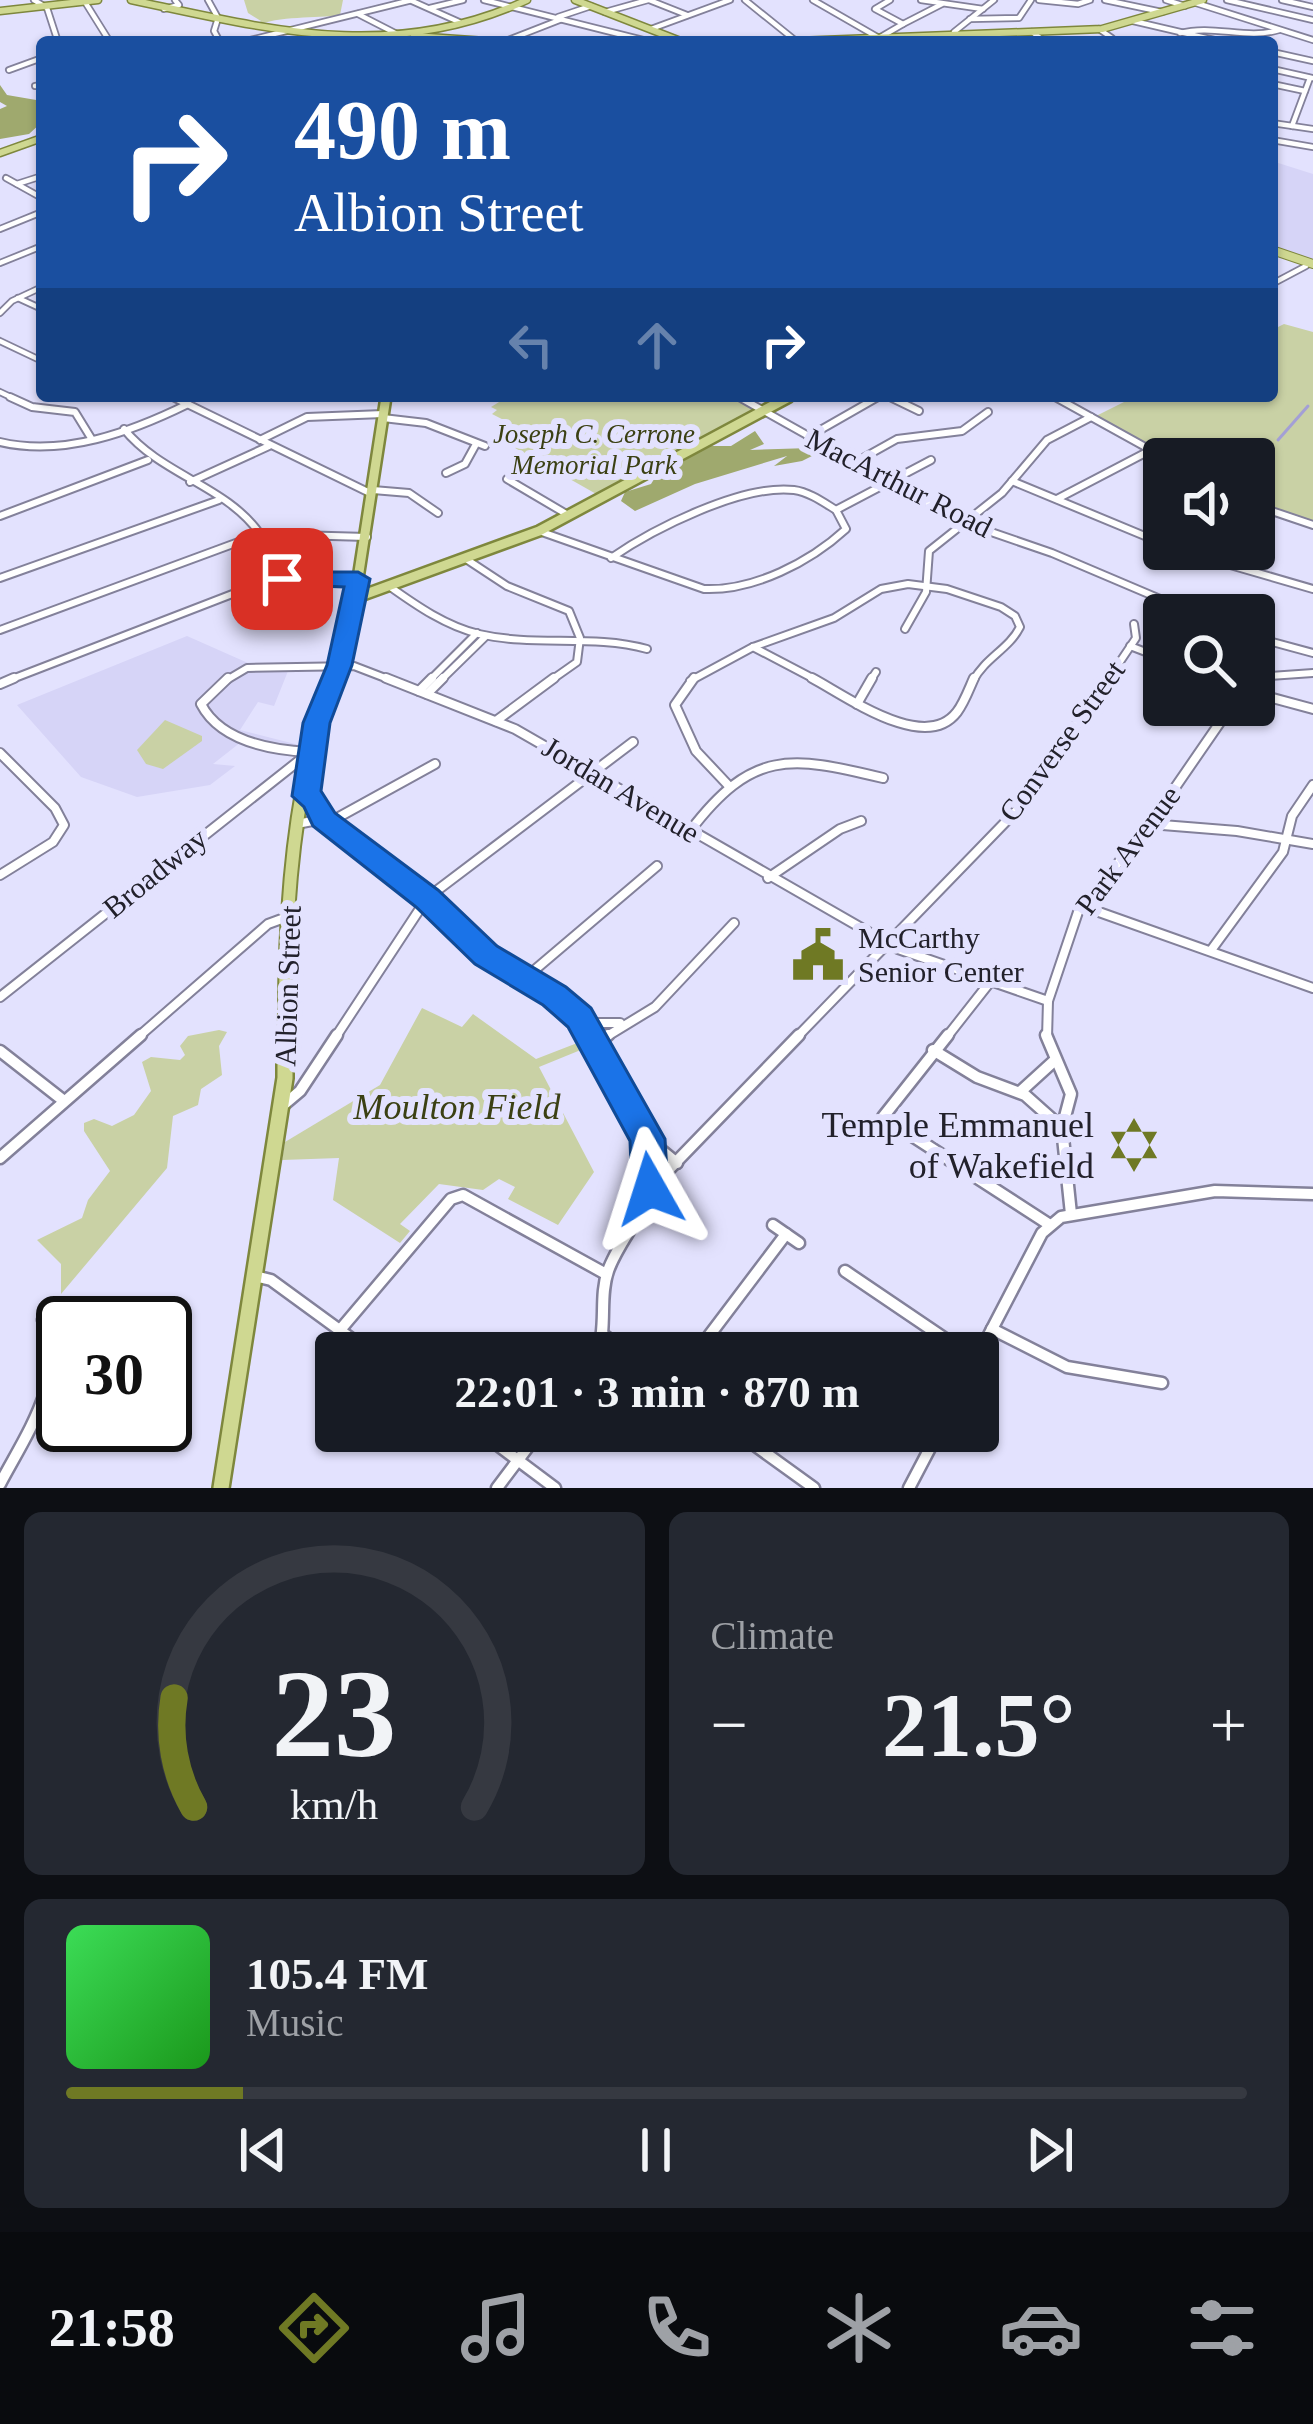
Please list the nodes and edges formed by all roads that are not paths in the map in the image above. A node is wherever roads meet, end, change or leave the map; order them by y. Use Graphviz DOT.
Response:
graph roads {
  1 [pos="34,0"];
  2 [pos="98,0"];
  3 [pos="131,0"];
  4 [pos="175,0"];
  5 [pos="208,0"];
  6 [pos="411,0"];
  7 [pos="463,0"];
  8 [pos="484,0"];
  9 [pos="527,0"];
  10 [pos="575,0"];
  11 [pos="649,0"];
  12 [pos="730,0"];
  13 [pos="745,0"];
  14 [pos="813,0"];
  15 [pos="890,0"];
  16 [pos="921,0"];
  17 [pos="994,0"];
  18 [pos="1035,0"];
  19 [pos="1090,0"];
  20 [pos="1105,0"];
  21 [pos="1166,0"];
  22 [pos="1227,0"];
  23 [pos="1282,0"];
  24 [pos="85,2"];
  25 [pos="1200,2"];
  26 [pos="944,3"];
  27 [pos="44,6"];
  28 [pos="591,6"];
  29 [pos="1185,7"];
  30 [pos="1313,7"];
  31 [pos="430,8"];
  32 [pos="510,8"];
  33 [pos="162,9"];
  34 [pos="983,9"];
  35 [pos="0,11"];
  36 [pos="605,12"];
  37 [pos="1164,13"];
  38 [pos="358,14"];
  39 [pos="688,16"];
  40 [pos="560,18"];
  41 [pos="218,19"];
  42 [pos="970,19"];
  43 [pos="1313,20"];
  44 [pos="459,22"];
  45 [pos="1133,22"];
  46 [pos="903,24"];
  47 [pos="651,29"];
  48 [pos="1099,29"];
  49 [pos="1280,29"];
  50 [pos="1032,32"];
  51 [pos="1180,33"];
  52 [pos="275,34"];
  53 [pos="419,34"];
  54 [pos="994,34"];
  55 [pos="398,35"];
  56 [pos="56,36"];
  57 [pos="106,36"];
  58 [pos="216,36"];
  59 [pos="267,36"];
  60 [pos="286,36"];
  61 [pos="388,36"];
  62 [pos="437,36"];
  63 [pos="516,36"];
  64 [pos="628,36"];
  65 [pos="667,36"];
  66 [pos="790,36"];
  67 [pos="876,36"];
  68 [pos="882,36"];
  69 [pos="958,36"];
  70 [pos="979,36"];
  71 [pos="1036,36"];
  72 [pos="1109,36"];
  73 [pos="1194,36"];
  74 [pos="1313,40"];
  75 [pos="1278,53"];
  76 [pos="36,60"];
  77 [pos="1313,61"];
  78 [pos="9,70"];
  79 [pos="1278,70"];
  80 [pos="1312,78"];
  81 [pos="1278,85"];
  82 [pos="1305,91"];
  83 [pos="1278,124"];
  84 [pos="1292,126"];
  85 [pos="1313,129"];
  86 [pos="36,140"];
  87 [pos="1278,141"];
  88 [pos="1313,147"];
  89 [pos="0,153"];
  90 [pos="6,178"];
  91 [pos="36,178"];
  92 [pos="17,184"];
  93 [pos="36,196"];
  94 [pos="36,214"];
  95 [pos="0,229"];
  96 [pos="36,248"];
  97 [pos="1278,254"];
  98 [pos="0,263"];
  99 [pos="1311,266"];
  100 [pos="1278,281"];
  101 [pos="36,290"];
  102 [pos="18,298"];
  103 [pos="36,306"];
  104 [pos="0,313"];
  105 [pos="0,341"];
  106 [pos="36,357"];
  107 [pos="0,392"];
  108 [pos="184,402"];
  109 [pos="385,402"];
  110 [pos="748,402"];
  111 [pos="779,402"];
  112 [pos="868,402"];
  113 [pos="901,402"];
  114 [pos="1065,402"];
  115 [pos="188,404"];
  116 [pos="763,411"];
  117 [pos="919,411"];
  118 [pos="988,412"];
  119 [pos="383,416"];
  120 [pos="1091,417"];
  121 [pos="124,429"];
  122 [pos="808,436"];
  123 [pos="91,438"];
  124 [pos="260,440"];
  125 [pos="0,442"];
  126 [pos="270,446"];
  127 [pos="1143,446"];
  128 [pos="1143,454"];
  129 [pos="148,460"];
  130 [pos="931,460"];
  131 [pos="854,463"];
  132 [pos="446,473"];
  133 [pos="507,479"];
  134 [pos="1012,481"];
  135 [pos="889,482"];
  136 [pos="188,483"];
  137 [pos="373,492"];
  138 [pos="1057,499"];
  139 [pos="219,500"];
  140 [pos="836,510"];
  141 [pos="1275,512"];
  142 [pos="438,513"];
  143 [pos="0,516"];
  144 [pos="569,516"];
  145 [pos="962,522"];
  146 [pos="1313,525"];
  147 [pos="538,532"];
  148 [pos="260,534"];
  149 [pos="1143,535"];
  150 [pos="367,537"];
  151 [pos="611,558"];
  152 [pos="466,559"];
  153 [pos="1247,570"];
  154 [pos="0,578"];
  155 [pos="358,579"];
  156 [pos="926,585"];
  157 [pos="389,586"];
  158 [pos="1313,589"];
  159 [pos="1149,594"];
  160 [pos="355,598"];
  161 [pos="1134,624"];
  162 [pos="905,629"];
  163 [pos="0,630"];
  164 [pos="482,634"];
  165 [pos="580,638"];
  166 [pos="1275,642"];
  167 [pos="1130,646"];
  168 [pos="753,647"];
  169 [pos="647,649"];
  170 [pos="1143,651"];
  171 [pos="1313,652"];
  172 [pos="340,665"];
  173 [pos="876,672"];
  174 [pos="1313,674"];
  175 [pos="1275,676"];
  176 [pos="0,684"];
  177 [pos="423,693"];
  178 [pos="1275,699"];
  179 [pos="857,704"];
  180 [pos="1313,709"];
  181 [pos="496,721"];
  182 [pos="1218,726"];
  183 [pos="633,742"];
  184 [pos="311,752"];
  185 [pos="0,753"];
  186 [pos="435,764"];
  187 [pos="593,772"];
  188 [pos="883,778"];
  189 [pos="728,785"];
  190 [pos="1313,785"];
  191 [pos="306,796"];
  192 [pos="326,821"];
  193 [pos="861,821"];
  194 [pos="302,823"];
  195 [pos="1150,824"];
  196 [pos="690,831"];
  197 [pos="1289,839"];
  198 [pos="1313,844"];
  199 [pos="657,866"];
  200 [pos="0,875"];
  201 [pos="768,878"];
  202 [pos="427,898"];
  203 [pos="1082,906"];
  204 [pos="287,917"];
  205 [pos="734,923"];
  206 [pos="889,943"];
  207 [pos="1212,949"];
  208 [pos="524,979"];
  209 [pos="990,982"];
  210 [pos="1313,988"];
  211 [pos="0,997"];
  212 [pos="1048,1001"];
  213 [pos="584,1023"];
  214 [pos="622,1023"];
  215 [pos="596,1045"];
  216 [pos="934,1050"];
  217 [pos="0,1051"];
  218 [pos="1054,1061"];
  219 [pos="1021,1093"];
  220 [pos="64,1101"];
  221 [pos="280,1108"];
  222 [pos="1062,1128"];
  223 [pos="647,1139"];
  224 [pos="0,1158"];
  225 [pos="677,1163"];
  226 [pos="650,1189"];
  227 [pos="1313,1194"];
  228 [pos="1071,1214"];
  229 [pos="773,1225"];
  230 [pos="1050,1225"];
  231 [pos="786,1234"];
  232 [pos="799,1243"];
  233 [pos="844,1271"];
  234 [pos="606,1274"];
  235 [pos="254,1276"];
  236 [pos="992,1329"];
  237 [pos="340,1330"];
  238 [pos="343,1332"];
  239 [pos="604,1332"];
  240 [pos="712,1332"];
  241 [pos="935,1332"];
  242 [pos="990,1332"];
  243 [pos="1162,1383"];
  244 [pos="36,1409"];
  245 [pos="507,1452"];
  246 [pos="524,1452"];
  247 [pos="764,1452"];
  248 [pos="928,1452"];
  249 [pos="518,1460"];
  250 [pos="0,1484"];
  251 [pos="221,1488"];
  252 [pos="497,1488"];
  253 [pos="555,1488"];
  254 [pos="814,1488"];
  255 [pos="909,1488"];
  1 -- 27 [label="street"];
  2 -- 24 [label="main road"];
  3 -- 33 [label="main road"];
  4 -- 33 [label="street"];
  5 -- 41 [label="street"];
  6 -- 31 [label="street"];
  6 -- 38 [label="street"];
  7 -- 31 [label="street"];
  8 -- 32 [label="street"];
  9 -- 32 [label="main road"];
  10 -- 28 [label="main road"];
  11 -- 36 [label="street"];
  11 -- 39 [label="street"];
  12 -- 39 [label="street"];
  13 -- 66 [label="street"];
  14 -- 67 [label="street"];
  15 -- 46 [label="street"];
  16 -- 26 [label="street"];
  17 -- 34 [label="street"];
  18 -- 19 [label="street"];
  18 -- 42 [label="street"];
  20 -- 37 [label="street"];
  21 -- 29 [label="street"];
  22 -- 43 [label="street"];
  23 -- 30 [label="street"];
  24 -- 27 [label="main road"];
  24 -- 57 [label="street"];
  25 -- 29 [label="main road"];
  25 -- 49 [label="street"];
  26 -- 34 [label="street"];
  26 -- 46 [label="street"];
  27 -- 35 [label="main road"];
  27 -- 56 [label="street"];
  28 -- 36 [label="main road"];
  28 -- 40 [label="street"];
  29 -- 37 [label="main road"];
  31 -- 44 [label="street"];
  32 -- 40 [label="street"];
  32 -- 44 [label="main road"];
  33 -- 41 [label="main road"];
  34 -- 42 [label="street"];
  36 -- 47 [label="main road"];
  37 -- 45 [label="main road"];
  38 -- 52 [label="street"];
  38 -- 55 [label="street"];
  39 -- 47 [label="street"];
  40 -- 63 [label="street"];
  40 -- 64 [label="street"];
  41 -- 52 [label="main road"];
  41 -- 58 [label="street"];
  42 -- 69 [label="street"];
  44 -- 53 [label="main road"];
  45 -- 48 [label="main road"];
  45 -- 51 [label="street"];
  46 -- 68 [label="street"];
  47 -- 65 [label="main road"];
  48 -- 50 [label="main road"];
  48 -- 72 [label="street"];
  49 -- 51 [label="street"];
  49 -- 74 [label="street"];
  50 -- 54 [label="main road"];
  50 -- 71 [label="street"];
  51 -- 73 [label="street"];
  52 -- 59 [label="street"];
  52 -- 60 [label="main road"];
  53 -- 55 [label="main road"];
  53 -- 62 [label="main road"];
  54 -- 70 [label="main road"];
  55 -- 61 [label="main road"];
  75 -- 77 [label="street"];
  76 -- 78 [label="street"];
  79 -- 80 [label="street"];
  80 -- 82 [label="street"];
  81 -- 82 [label="street"];
  82 -- 84 [label="street"];
  83 -- 84 [label="street"];
  84 -- 85 [label="street"];
  86 -- 89 [label="main road"];
  87 -- 88 [label="street"];
  90 -- 92 [label="street"];
  91 -- 92 [label="street"];
  92 -- 93 [label="street"];
  94 -- 95 [label="street"];
  96 -- 98 [label="street"];
  97 -- 99 [label="main road"];
  99 -- 100 [label="street"];
  101 -- 102 [label="street"];
  102 -- 103 [label="street"];
  102 -- 104 [label="street"];
  105 -- 106 [label="street"];
  107 -- 123 [label="street"];
  108 -- 115 [label="street"];
  109 -- 119 [label="main road, Albion Street"];
  110 -- 116 [label="street, MacArthur Road"];
  111 -- 116 [label="main road"];
  112 -- 122 [label="street"];
  113 -- 117 [label="street"];
  114 -- 120 [label="street"];
  115 -- 121 [label="street"];
  115 -- 124 [label="street"];
  116 -- 122 [label="street, MacArthur Road"];
  116 -- 144 [label="main road"];
  118 -- 131 [label="street"];
  119 -- 124 [label="street"];
  119 -- 132 [label="street"];
  119 -- 137 [label="main road, Albion Street"];
  120 -- 127 [label="street"];
  120 -- 134 [label="street"];
  121 -- 123 [label="street"];
  121 -- 129 [label="street"];
  122 -- 131 [label="street, MacArthur Road"];
  123 -- 125 [label="street"];
  124 -- 126 [label="street"];
  126 -- 136 [label="street"];
  126 -- 137 [label="street"];
  128 -- 138 [label="street"];
  129 -- 136 [label="street"];
  129 -- 143 [label="street"];
  130 -- 135 [label="street"];
  131 -- 135 [label="street, MacArthur Road"];
  133 -- 144 [label="street"];
  134 -- 138 [label="street"];
  134 -- 145 [label="street"];
  135 -- 140 [label="street"];
  135 -- 145 [label="street, MacArthur Road"];
  136 -- 139 [label="street"];
  137 -- 142 [label="street"];
  137 -- 150 [label="main road, Albion Street"];
  138 -- 149 [label="street"];
  139 -- 148 [label="street"];
  139 -- 154 [label="street"];
  140 -- 151 [label="street"];
  140 -- 151 [label="street"];
  141 -- 146 [label="street"];
  144 -- 147 [label="main road"];
  145 -- 156 [label="street"];
  145 -- 159 [label="street, MacArthur Road"];
  147 -- 151 [label="street"];
  147 -- 152 [label="main road"];
  148 -- 150 [label="street"];
  148 -- 163 [label="street"];
  150 -- 155 [label="main road, Albion Street"];
  152 -- 157 [label="main road"];
  152 -- 165 [label="street"];
  153 -- 158 [label="street"];
  155 -- 160 [label="main road, Albion Street"];
  155 -- 176 [label="street"];
  156 -- 162 [label="street"];
  156 -- 168 [label="street"];
  156 -- 179 [label="street"];
  157 -- 160 [label="main road"];
  157 -- 164 [label="street"];
  160 -- 172 [label="main road, Albion Street"];
  161 -- 167 [label="street, Converse Street"];
  164 -- 165 [label="street"];
  164 -- 177 [label="street"];
  165 -- 169 [label="street"];
  165 -- 181 [label="street"];
  166 -- 171 [label="street"];
  167 -- 170 [label="street"];
  167 -- 206 [label="street, Converse Street"];
  168 -- 179 [label="street"];
  168 -- 189 [label="street"];
  172 -- 177 [label="street, Jordan Avenue"];
  172 -- 184 [label="main road, Albion Street"];
  172 -- 184 [label="street"];
  173 -- 179 [label="street"];
  174 -- 175 [label="street"];
  177 -- 181 [label="street, Jordan Avenue"];
  178 -- 180 [label="street"];
  181 -- 187 [label="street, Jordan Avenue"];
  182 -- 195 [label="street, Park Avenue"];
  183 -- 187 [label="street"];
  184 -- 191 [label="main road, Albion Street"];
  184 -- 211 [label="street, Broadway"];
  185 -- 200 [label="street"];
  186 -- 192 [label="street"];
  187 -- 196 [label="street, Jordan Avenue"];
  187 -- 202 [label="street"];
  188 -- 189 [label="street"];
  189 -- 196 [label="street"];
  190 -- 197 [label="street"];
  191 -- 192 [label="street"];
  191 -- 194 [label="main road, Albion Street"];
  192 -- 194 [label="street"];
  192 -- 202 [label="street"];
  193 -- 201 [label="street"];
  194 -- 204 [label="main road, Albion Street"];
  195 -- 197 [label="street"];
  195 -- 203 [label="street, Park Avenue"];
  196 -- 201 [label="street, Jordan Avenue"];
  197 -- 198 [label="street"];
  197 -- 207 [label="street"];
  199 -- 208 [label="street"];
  201 -- 206 [label="street, Jordan Avenue"];
  202 -- 208 [label="street"];
  202 -- 221 [label="street"];
  203 -- 207 [label="street"];
  203 -- 212 [label="street, Park Avenue"];
  204 -- 220 [label="street"];
  204 -- 221 [label="main road, Albion Street"];
  205 -- 214 [label="street"];
  206 -- 209 [label="street, Jordan Avenue"];
  206 -- 225 [label="street, Converse Street"];
  207 -- 210 [label="street"];
  208 -- 213 [label="street"];
  209 -- 212 [label="street, Jordan Avenue"];
  209 -- 216 [label="street"];
  212 -- 218 [label="street, Park Avenue"];
  213 -- 214 [label="street"];
  213 -- 215 [label="street"];
  214 -- 215 [label="street"];
  215 -- 223 [label="street"];
  216 -- 219 [label="street"];
  216 -- 230 [label="street"];
  217 -- 220 [label="street"];
  218 -- 219 [label="street"];
  218 -- 222 [label="street, Park Avenue"];
  219 -- 222 [label="street"];
  220 -- 224 [label="street"];
  221 -- 235 [label="main road, Albion Street"];
  222 -- 228 [label="street, Park Avenue"];
  223 -- 225 [label="street"];
  223 -- 226 [label="street"];
  225 -- 226 [label="street, Converse Street"];
  226 -- 234 [label="street"];
  227 -- 228 [label="street"];
  228 -- 230 [label="street"];
  229 -- 231 [label="street"];
  230 -- 236 [label="street"];
  231 -- 232 [label="street"];
  231 -- 240 [label="street"];
  233 -- 241 [label="street"];
  234 -- 237 [label="street"];
  234 -- 239 [label="street"];
  235 -- 237 [label="street"];
  235 -- 251 [label="main road, Albion Street"];
  236 -- 242 [label="street"];
  236 -- 243 [label="street"];
  237 -- 238 [label="street"];
  244 -- 250 [label="street"];
  245 -- 249 [label="street"];
  246 -- 249 [label="street"];
  247 -- 254 [label="street"];
  248 -- 255 [label="street"];
  249 -- 252 [label="street"];
  249 -- 253 [label="street"];
}
